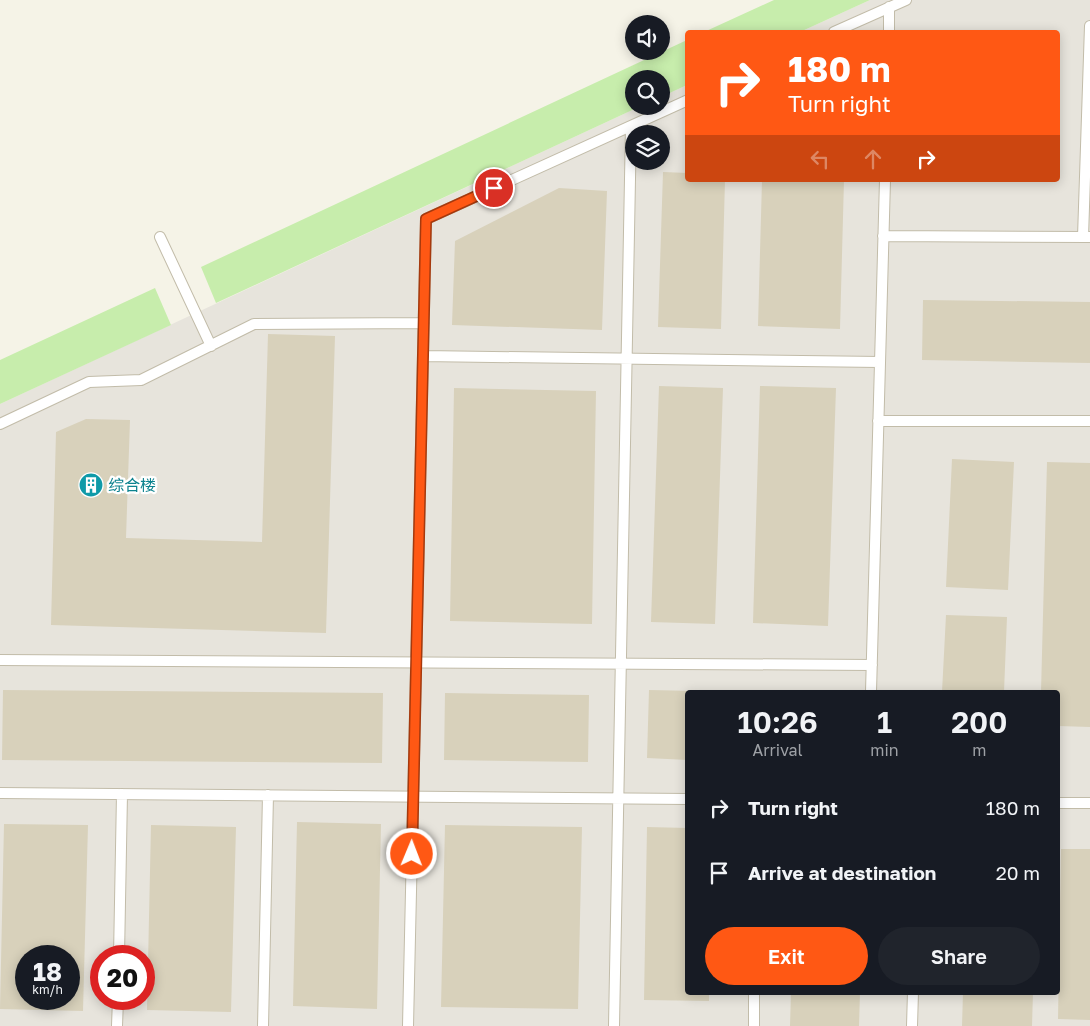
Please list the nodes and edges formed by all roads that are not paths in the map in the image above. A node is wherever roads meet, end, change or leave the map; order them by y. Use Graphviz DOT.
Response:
graph roads {
  1 [pos="906,0"];
  2 [pos="889,7"];
  3 [pos="1090,26"];
  4 [pos="838,30"];
  5 [pos="889,30"];
  6 [pos="685,101"];
  7 [pos="633,125"];
  8 [pos="625,129"];
  9 [pos="630,170"];
  10 [pos="885,182"];
  11 [pos="883,236"];
  12 [pos="160,237"];
  13 [pos="1087,237"];
  14 [pos="424,323"];
  15 [pos="211,346"];
  16 [pos="423,356"];
  17 [pos="626,359"];
  18 [pos="880,362"];
  19 [pos="878,421"];
  20 [pos="1090,421"];
  21 [pos="0,424"];
  22 [pos="0,660"];
  23 [pos="417,662"];
  24 [pos="621,663"];
  25 [pos="872,665"];
  26 [pos="872,690"];
  27 [pos="0,793"];
  28 [pos="122,794"];
  29 [pos="268,795"];
  30 [pos="414,797"];
  31 [pos="618,798"];
  32 [pos="685,799"];
  33 [pos="1060,803"];
  34 [pos="1090,803"];
  35 [pos="119,945"];
  36 [pos="754,995"];
  37 [pos="912,995"];
  38 [pos="118,1010"];
  39 [pos="118,1026"];
  40 [pos="263,1026"];
  41 [pos="408,1026"];
  42 [pos="614,1026"];
  43 [pos="754,1026"];
  44 [pos="912,1026"];
  1 -- 2 [label="lane"];
  2 -- 4 [label="lane"];
  2 -- 5 [label="lane"];
  3 -- 13 [label="lane"];
  6 -- 7 [label="lane"];
  8 -- 14 [label="lane"];
  9 -- 17 [label="lane"];
  10 -- 11 [label="lane"];
  11 -- 13 [label="lane"];
  11 -- 18 [label="lane"];
  12 -- 15 [label="lane"];
  14 -- 15 [label="lane"];
  14 -- 16 [label="lane"];
  15 -- 21 [label="lane"];
  16 -- 17 [label="lane"];
  16 -- 23 [label="lane"];
  17 -- 18 [label="lane"];
  17 -- 24 [label="lane"];
  18 -- 19 [label="lane"];
  19 -- 20 [label="lane"];
  19 -- 25 [label="lane"];
  22 -- 23 [label="lane"];
  23 -- 24 [label="lane"];
  23 -- 30 [label="lane"];
  24 -- 25 [label="lane"];
  24 -- 31 [label="lane"];
  25 -- 26 [label="lane"];
  27 -- 28 [label="lane"];
  28 -- 29 [label="lane"];
  28 -- 35 [label="lane"];
  29 -- 30 [label="lane"];
  29 -- 40 [label="lane"];
  30 -- 31 [label="lane"];
  30 -- 41 [label="lane"];
  31 -- 32 [label="lane"];
  31 -- 42 [label="lane"];
  33 -- 34 [label="lane"];
  36 -- 43 [label="lane"];
  37 -- 44 [label="lane"];
  38 -- 39 [label="lane"];
}
